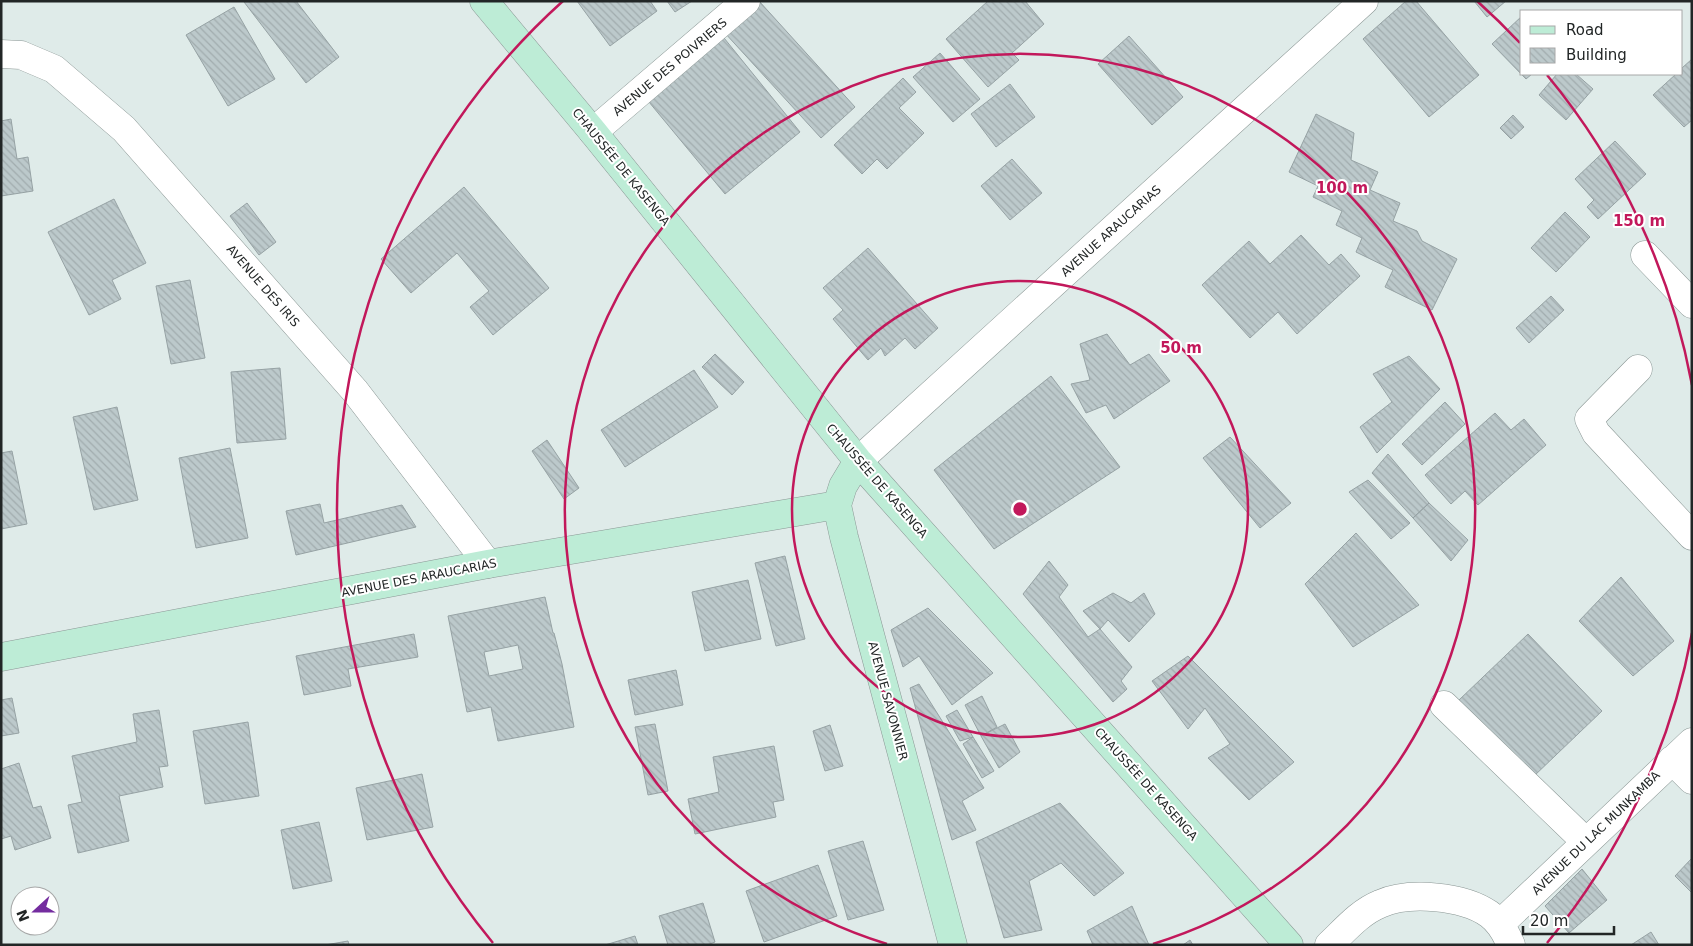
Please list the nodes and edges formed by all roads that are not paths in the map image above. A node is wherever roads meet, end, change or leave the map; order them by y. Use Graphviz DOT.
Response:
graph roads {
  1 [pos="484,1"];
  2 [pos="746,1"];
  3 [pos="1364,1"];
  4 [pos="1,54"];
  5 [pos="593,132"];
  6 [pos="1645,255"];
  7 [pos="1692,304"];
  8 [pos="1638,369"];
  9 [pos="858,461"];
  10 [pos="837,505"];
  11 [pos="1692,536"];
  12 [pos="488,564"];
  13 [pos="1,657"];
  14 [pos="1444,705"];
  15 [pos="1692,742"];
  16 [pos="1672,760"];
  17 [pos="1692,780"];
  18 [pos="1586,842"];
  19 [pos="1506,934"];
  20 [pos="953,945"];
  21 [pos="1288,945"];
  22 [pos="1329,945"];
  1 -- 5 [label="street, CHAUSSÉE DE KASENGA"];
  2 -- 5 [label="street, AVENUE DES POIVRIERS"];
  3 -- 9 [label="street, AVENUE ARAUCARIAS"];
  4 -- 12 [label="street, AVENUE DES IRIS"];
  5 -- 9 [label="street, CHAUSSÉE DE KASENGA"];
  6 -- 7 [label="street"];
  8 -- 11 [label="street"];
  9 -- 10 [label="street"];
  9 -- 21 [label="street, CHAUSSÉE DE KASENGA"];
  10 -- 12 [label="street, AVENUE DES ARAUCARIAS"];
  10 -- 20 [label="street, AVENUE SAVONNIER"];
  12 -- 13 [label="street, AVENUE DES ARAUCARIAS"];
  14 -- 18 [label="street"];
  15 -- 16 [label="street, AVENUE DU LAC MUNKAMBA"];
  16 -- 17 [label="street"];
  16 -- 18 [label="street, AVENUE DU LAC MUNKAMBA"];
  18 -- 19 [label="street, AVENUE DU LAC MUNKAMBA"];
  19 -- 22 [label="street"];
}
